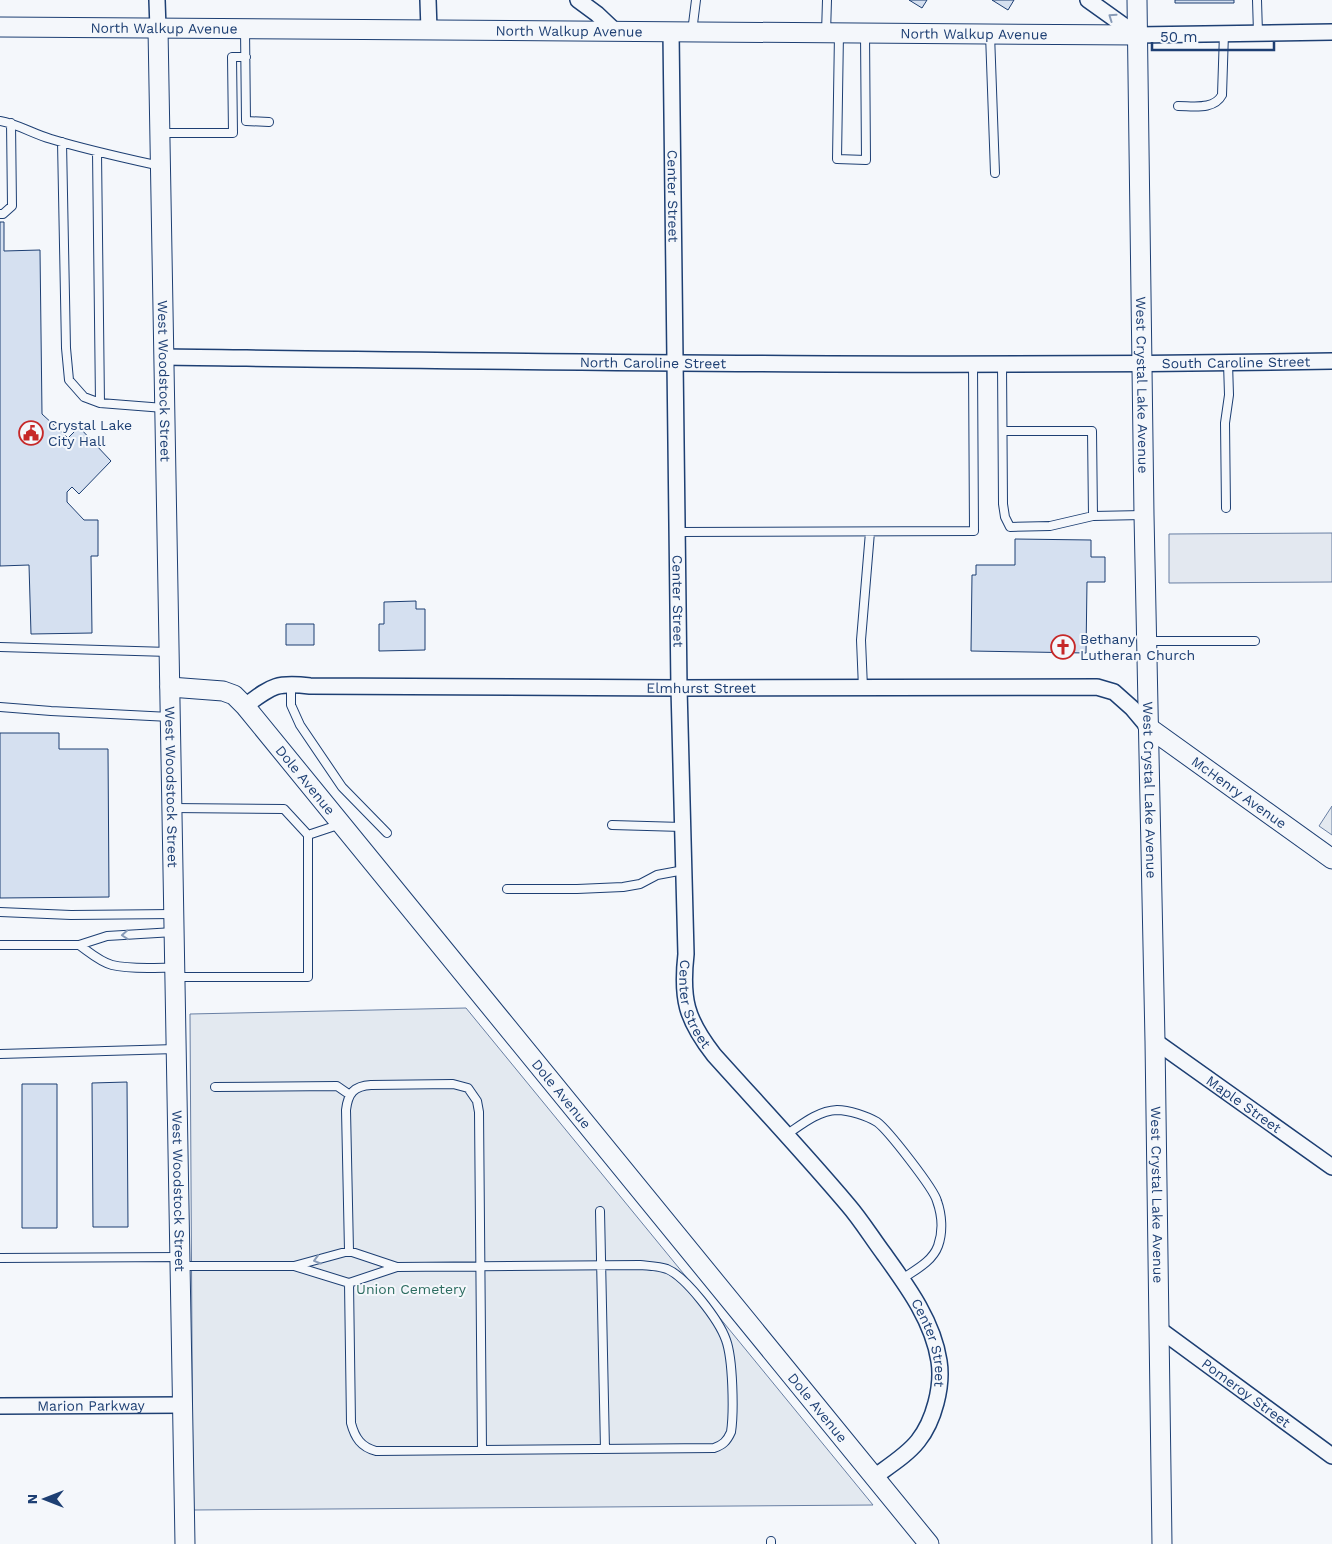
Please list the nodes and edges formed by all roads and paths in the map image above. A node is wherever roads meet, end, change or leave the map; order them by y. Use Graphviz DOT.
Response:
graph roads {
  1 [pos="156,0"];
  2 [pos="428,0"];
  3 [pos="578,0"];
  4 [pos="696,0"];
  5 [pos="827,0"];
  6 [pos="1088,0"];
  7 [pos="1137,0"];
  8 [pos="1257,0"];
  9 [pos="0,27"];
  10 [pos="158,29"];
  11 [pos="245,29"];
  12 [pos="429,30"];
  13 [pos="615,31"];
  14 [pos="671,32"];
  15 [pos="692,32"];
  16 [pos="1332,32"];
  17 [pos="832,33"];
  18 [pos="865,33"];
  19 [pos="1224,33"];
  20 [pos="1258,33"];
  21 [pos="990,34"];
  22 [pos="1137,35"];
  23 [pos="246,57"];
  24 [pos="1178,106"];
  25 [pos="0,121"];
  26 [pos="269,122"];
  27 [pos="11,123"];
  28 [pos="160,133"];
  29 [pos="62,142"];
  30 [pos="97,152"];
  31 [pos="160,166"];
  32 [pos="995,172"];
  33 [pos="0,214"];
  34 [pos="164,357"];
  35 [pos="1332,361"];
  36 [pos="1228,363"];
  37 [pos="674,364"];
  38 [pos="973,364"];
  39 [pos="1002,364"];
  40 [pos="1142,365"];
  41 [pos="100,403"];
  42 [pos="165,408"];
  43 [pos="1003,431"];
  44 [pos="1226,508"];
  45 [pos="1144,515"];
  46 [pos="1093,516"];
  47 [pos="676,532"];
  48 [pos="870,532"];
  49 [pos="1146,641"];
  50 [pos="1255,641"];
  51 [pos="0,647"];
  52 [pos="169,652"];
  53 [pos="291,684"];
  54 [pos="170,687"];
  55 [pos="678,688"];
  56 [pos="863,688"];
  57 [pos="245,706"];
  58 [pos="0,707"];
  59 [pos="170,717"];
  60 [pos="1148,727"];
  61 [pos="172,808"];
  62 [pos="341,824"];
  63 [pos="612,825"];
  64 [pos="682,827"];
  65 [pos="387,833"];
  66 [pos="308,835"];
  67 [pos="1332,859"];
  68 [pos="684,870"];
  69 [pos="507,889"];
  70 [pos="0,912"];
  71 [pos="174,923"];
  72 [pos="80,944"];
  73 [pos="0,945"];
  74 [pos="175,973"];
  75 [pos="1155,1041"];
  76 [pos="176,1048"];
  77 [pos="0,1054"];
  78 [pos="215,1087"];
  79 [pos="350,1095"];
  80 [pos="786,1135"];
  81 [pos="1332,1166"];
  82 [pos="600,1211"];
  83 [pos="348,1251"];
  84 [pos="0,1258"];
  85 [pos="181,1261"];
  86 [pos="294,1266"];
  87 [pos="479,1266"];
  88 [pos="601,1266"];
  89 [pos="397,1267"];
  90 [pos="902,1279"];
  91 [pos="349,1283"];
  92 [pos="1159,1329"];
  93 [pos="183,1405"];
  94 [pos="0,1406"];
  95 [pos="605,1449"];
  96 [pos="482,1450"];
  97 [pos="1332,1456"];
  98 [pos="874,1477"];
  99 [pos="185,1544"];
  100 [pos="929,1544"];
  101 [pos="1162,1544"];
  1 -- 10 [label="street"];
  2 -- 12 [label="street"];
  3 -- 13 [label="street"];
  4 -- 15 [label="lane"];
  5 -- 17 [label="lane"];
  22 -- 6 [label="street, one-way"];
  7 -- 22 [label="street, West Crystal Lake Avenue"];
  8 -- 20 [label="lane"];
  9 -- 10 [label="street, North Walkup Avenue"];
  10 -- 11 [label="street, North Walkup Avenue"];
  10 -- 28 [label="street, West Woodstock Street"];
  11 -- 12 [label="street, North Walkup Avenue"];
  11 -- 23 [label="lane"];
  12 -- 13 [label="street, North Walkup Avenue"];
  13 -- 14 [label="street, North Walkup Avenue"];
  14 -- 15 [label="street, North Walkup Avenue"];
  14 -- 37 [label="street, Center Street"];
  15 -- 17 [label="street, North Walkup Avenue"];
  16 -- 20 [label="street"];
  17 -- 18 [label="street, North Walkup Avenue"];
  17 -- 18 [label="lane"];
  18 -- 21 [label="street, North Walkup Avenue"];
  19 -- 20 [label="street"];
  19 -- 22 [label="street"];
  19 -- 24 [label="lane"];
  21 -- 22 [label="street, North Walkup Avenue"];
  21 -- 32 [label="lane"];
  22 -- 40 [label="street, West Crystal Lake Avenue"];
  23 -- 26 [label="lane"];
  23 -- 28 [label="lane"];
  25 -- 27 [label="lane"];
  27 -- 29 [label="lane"];
  27 -- 33 [label="lane"];
  28 -- 31 [label="street, West Woodstock Street"];
  29 -- 30 [label="lane"];
  29 -- 41 [label="lane"];
  30 -- 31 [label="lane"];
  30 -- 41 [label="lane"];
  31 -- 34 [label="street, West Woodstock Street"];
  34 -- 37 [label="street, North Caroline Street"];
  34 -- 42 [label="street, West Woodstock Street"];
  35 -- 36 [label="street, South Caroline Street"];
  36 -- 40 [label="street, South Caroline Street"];
  36 -- 44 [label="lane"];
  37 -- 38 [label="street, North Caroline Street"];
  37 -- 47 [label="street, Center Street"];
  38 -- 39 [label="street, North Caroline Street"];
  38 -- 48 [label="lane"];
  39 -- 40 [label="street, North Caroline Street"];
  39 -- 43 [label="lane"];
  40 -- 45 [label="street, West Crystal Lake Avenue"];
  41 -- 42 [label="lane"];
  42 -- 52 [label="street, West Woodstock Street"];
  43 -- 46 [label="lane"];
  43 -- 46 [label="lane"];
  45 -- 46 [label="lane"];
  45 -- 49 [label="street, West Crystal Lake Avenue"];
  47 -- 48 [label="lane"];
  47 -- 55 [label="street, Center Street"];
  48 -- 56 [label="lane"];
  49 -- 50 [label="lane"];
  49 -- 60 [label="street, West Crystal Lake Avenue"];
  51 -- 52 [label="lane"];
  52 -- 54 [label="street, West Woodstock Street"];
  53 -- 55 [label="street, Elmhurst Street"];
  53 -- 57 [label="street, Elmhurst Street"];
  53 -- 65 [label="lane"];
  54 -- 57 [label="street, Dole Avenue"];
  54 -- 59 [label="street, West Woodstock Street"];
  55 -- 56 [label="street, Elmhurst Street"];
  55 -- 64 [label="street, Center Street"];
  56 -- 60 [label="street, Elmhurst Street"];
  57 -- 62 [label="street, Dole Avenue"];
  58 -- 59 [label="lane"];
  59 -- 61 [label="street, West Woodstock Street"];
  60 -- 67 [label="street, McHenry Avenue"];
  60 -- 75 [label="street, West Crystal Lake Avenue"];
  61 -- 66 [label="lane"];
  61 -- 71 [label="street, West Woodstock Street"];
  62 -- 66 [label="lane"];
  62 -- 98 [label="street, Dole Avenue"];
  63 -- 64 [label="lane"];
  64 -- 68 [label="street, Center Street"];
  66 -- 74 [label="lane"];
  68 -- 69 [label="lane"];
  68 -- 80 [label="street, Center Street"];
  70 -- 71 [label="lane"];
  71 -- 72 [label="lane, one-way"];
  71 -- 74 [label="street, West Woodstock Street"];
  72 -- 73 [label="lane"];
  72 -- 74 [label="lane"];
  74 -- 76 [label="street, West Woodstock Street"];
  75 -- 81 [label="street, Maple Street"];
  75 -- 92 [label="street, West Crystal Lake Avenue"];
  76 -- 77 [label="lane"];
  76 -- 85 [label="street, West Woodstock Street"];
  78 -- 79 [label="lane"];
  79 -- 83 [label="lane"];
  79 -- 87 [label="lane"];
  80 -- 90 [label="street, Center Street"];
  80 -- 90 [label="lane"];
  82 -- 88 [label="lane"];
  83 -- 86 [label="lane, one-way"];
  83 -- 89 [label="lane"];
  84 -- 85 [label="lane"];
  85 -- 86 [label="lane"];
  85 -- 93 [label="street, West Woodstock Street"];
  86 -- 91 [label="lane"];
  87 -- 88 [label="lane"];
  87 -- 89 [label="lane"];
  87 -- 96 [label="lane"];
  88 -- 95 [label="lane"];
  88 -- 95 [label="lane"];
  89 -- 91 [label="lane"];
  90 -- 98 [label="street, Center Street"];
  91 -- 96 [label="lane"];
  92 -- 97 [label="street, Pomeroy Street"];
  92 -- 101 [label="street, West Crystal Lake Avenue"];
  93 -- 94 [label="street, Marion Parkway"];
  93 -- 99 [label="street, West Woodstock Street"];
  95 -- 96 [label="lane"];
  98 -- 100 [label="street, Dole Avenue"];
}
